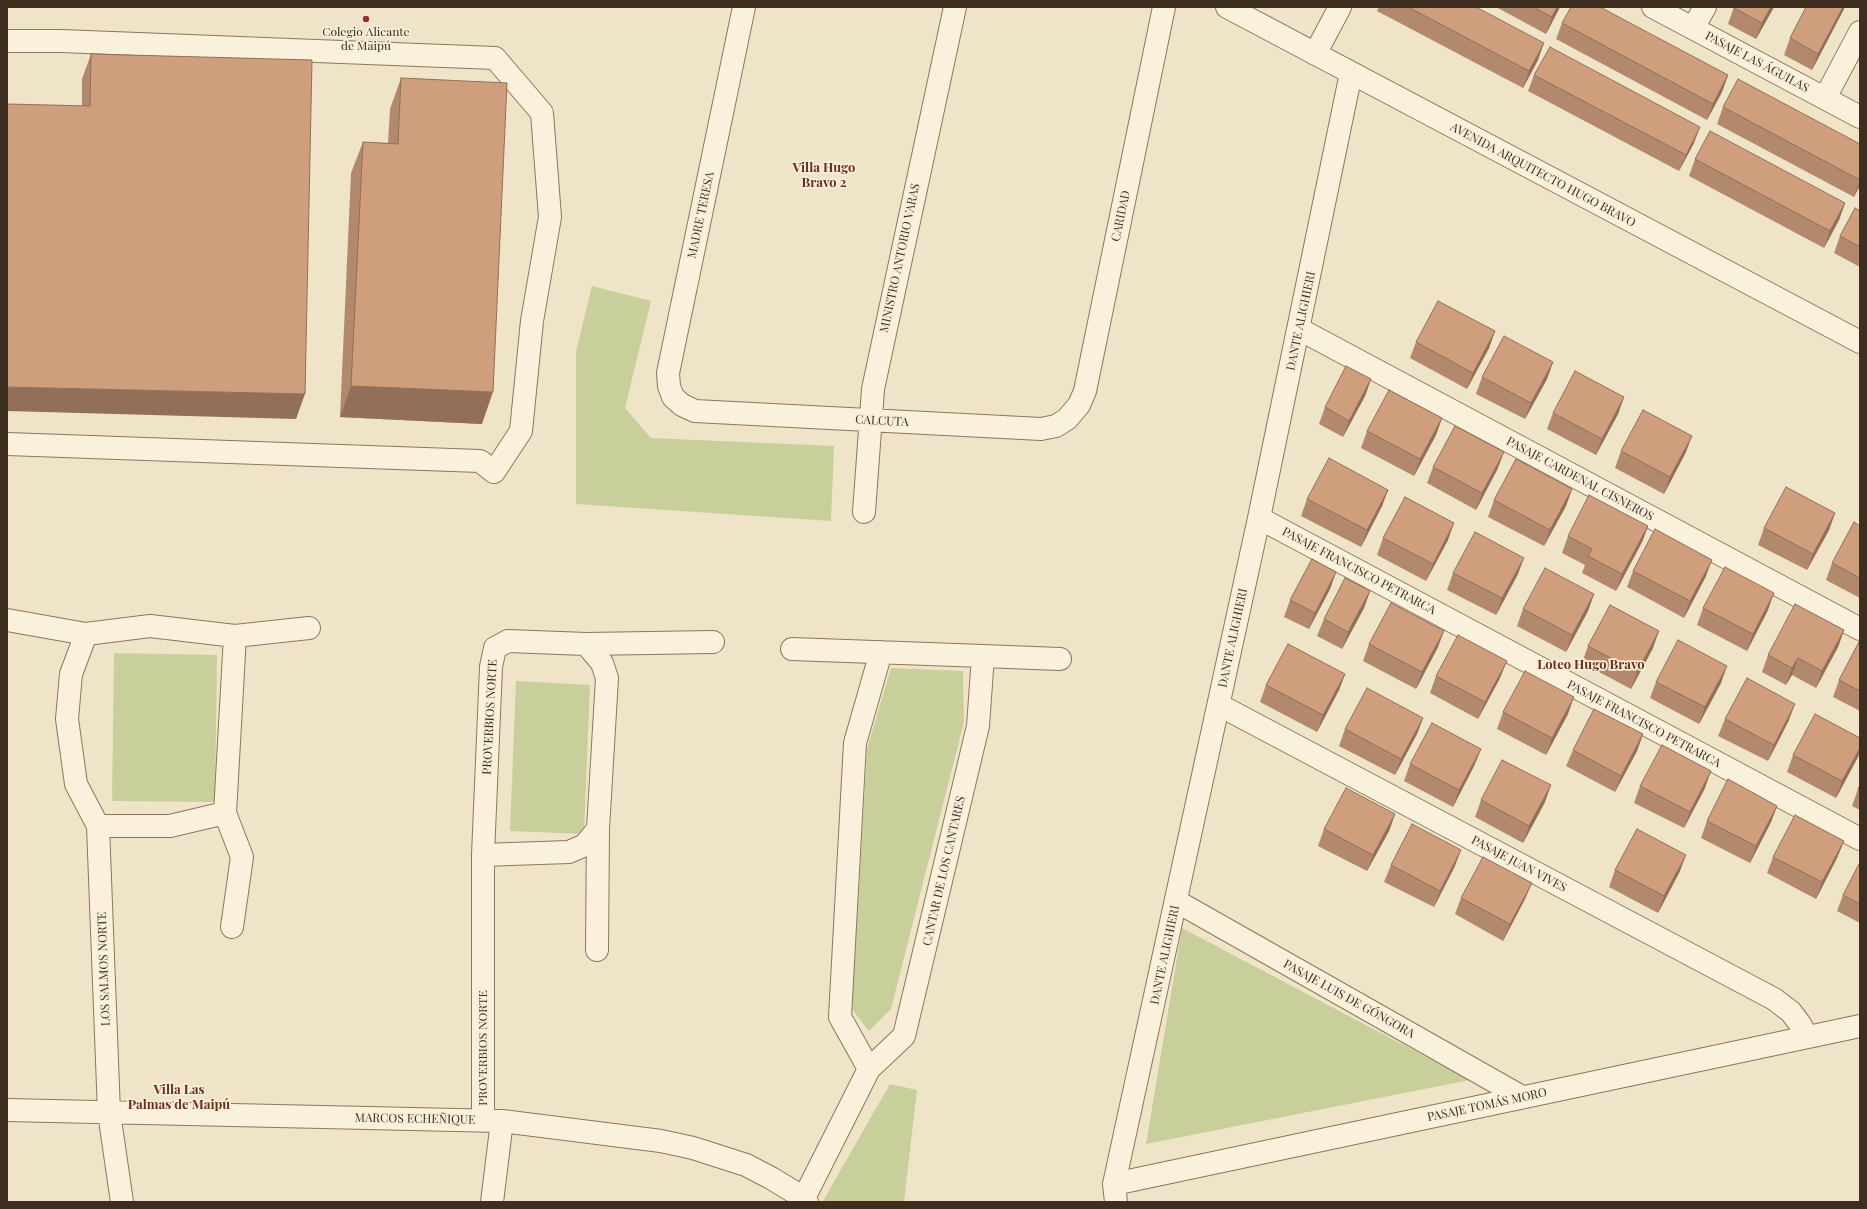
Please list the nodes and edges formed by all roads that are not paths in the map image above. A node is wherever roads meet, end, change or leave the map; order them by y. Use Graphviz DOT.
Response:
graph roads {
  1 [pos="744,7"];
  2 [pos="954,7"];
  3 [pos="1164,7"];
  4 [pos="1227,7"];
  5 [pos="1340,7"];
  6 [pos="1653,7"];
  7 [pos="1705,7"];
  8 [pos="1693,28"];
  9 [pos="1860,32"];
  10 [pos="7,42"];
  11 [pos="1315,54"];
  12 [pos="1351,73"];
  13 [pos="1825,98"];
  14 [pos="1860,117"];
  15 [pos="1299,329"];
  16 [pos="1860,342"];
  17 [pos="695,411"];
  18 [pos="870,420"];
  19 [pos="1067,420"];
  20 [pos="7,444"];
  21 [pos="864,512"];
  22 [pos="1259,518"];
  23 [pos="7,620"];
  24 [pos="309,628"];
  25 [pos="1860,629"];
  26 [pos="86,634"];
  27 [pos="235,636"];
  28 [pos="713,642"];
  29 [pos="586,644"];
  30 [pos="792,649"];
  31 [pos="881,652"];
  32 [pos="983,656"];
  33 [pos="1060,659"];
  34 [pos="1219,705"];
  35 [pos="225,813"];
  36 [pos="98,826"];
  37 [pos="598,829"];
  38 [pos="1860,839"];
  39 [pos="483,855"];
  40 [pos="1176,902"];
  41 [pos="232,927"];
  42 [pos="597,950"];
  43 [pos="1860,1026"];
  44 [pos="1807,1037"];
  45 [pos="869,1070"];
  46 [pos="1522,1097"];
  47 [pos="7,1110"];
  48 [pos="109,1113"];
  49 [pos="493,1121"];
  50 [pos="1115,1193"];
  51 [pos="806,1200"];
  52 [pos="122,1202"];
  53 [pos="492,1202"];
  1 -- 17 [label="street, MADRE TERESA"];
  2 -- 18 [label="street, MINISTRO ANTORIO VARAS"];
  3 -- 19 [label="street, CARIDAD"];
  4 -- 11 [label="street, AVENIDA ARQUITECTO HUGO BRAVO"];
  5 -- 11 [label="street"];
  6 -- 8 [label="street, PASAJE LAS ÁGUILAS"];
  7 -- 8 [label="street"];
  8 -- 13 [label="street, PASAJE LAS ÁGUILAS"];
  9 -- 13 [label="street"];
  10 -- 20 [label="street"];
  11 -- 12 [label="street, AVENIDA ARQUITECTO HUGO BRAVO"];
  12 -- 15 [label="street, DANTE ALIGHIERI"];
  12 -- 16 [label="street, AVENIDA ARQUITECTO HUGO BRAVO"];
  13 -- 14 [label="street, PASAJE LAS ÁGUILAS"];
  15 -- 22 [label="street, DANTE ALIGHIERI"];
  15 -- 25 [label="street, PASAJE CARDENAL CISNEROS"];
  17 -- 18 [label="street, CALCUTA"];
  18 -- 19 [label="street, CALCUTA"];
  18 -- 21 [label="street, MINISTRO ANTORIO VARAS"];
  22 -- 34 [label="street, DANTE ALIGHIERI"];
  22 -- 38 [label="street, PASAJE FRANCISCO PETRARCA"];
  23 -- 26 [label="street"];
  24 -- 27 [label="street"];
  26 -- 27 [label="street"];
  26 -- 36 [label="street, LOS SALMOS NORTE"];
  27 -- 35 [label="street"];
  28 -- 29 [label="street, PROVERBIOS NORTE"];
  29 -- 37 [label="street"];
  29 -- 39 [label="street, PROVERBIOS NORTE"];
  30 -- 31 [label="street"];
  31 -- 32 [label="street"];
  31 -- 45 [label="street"];
  32 -- 33 [label="street"];
  32 -- 45 [label="street, CANTAR DE LOS CANTARES"];
  34 -- 40 [label="street, DANTE ALIGHIERI"];
  34 -- 44 [label="street, PASAJE JUAN VIVES"];
  35 -- 36 [label="street"];
  35 -- 41 [label="street"];
  36 -- 48 [label="street, LOS SALMOS NORTE"];
  37 -- 39 [label="street"];
  37 -- 42 [label="street"];
  39 -- 49 [label="street, PROVERBIOS NORTE"];
  40 -- 46 [label="street, PASAJE LUIS DE GÓNGORA"];
  40 -- 50 [label="street, DANTE ALIGHIERI"];
  43 -- 44 [label="street, PASAJE TOMÁS MORO"];
  44 -- 46 [label="street, PASAJE TOMÁS MORO"];
  45 -- 51 [label="street, CANTAR DE LOS CANTARES"];
  46 -- 50 [label="street, PASAJE TOMÁS MORO"];
  47 -- 48 [label="street, MARCOS ECHEÑIQUE"];
  48 -- 49 [label="street, MARCOS ECHEÑIQUE"];
  48 -- 52 [label="street, LOS SALMOS NORTE"];
  49 -- 51 [label="street, MARCOS ECHEÑIQUE"];
  49 -- 53 [label="street, PROVERBIOS NORTE"];
}
